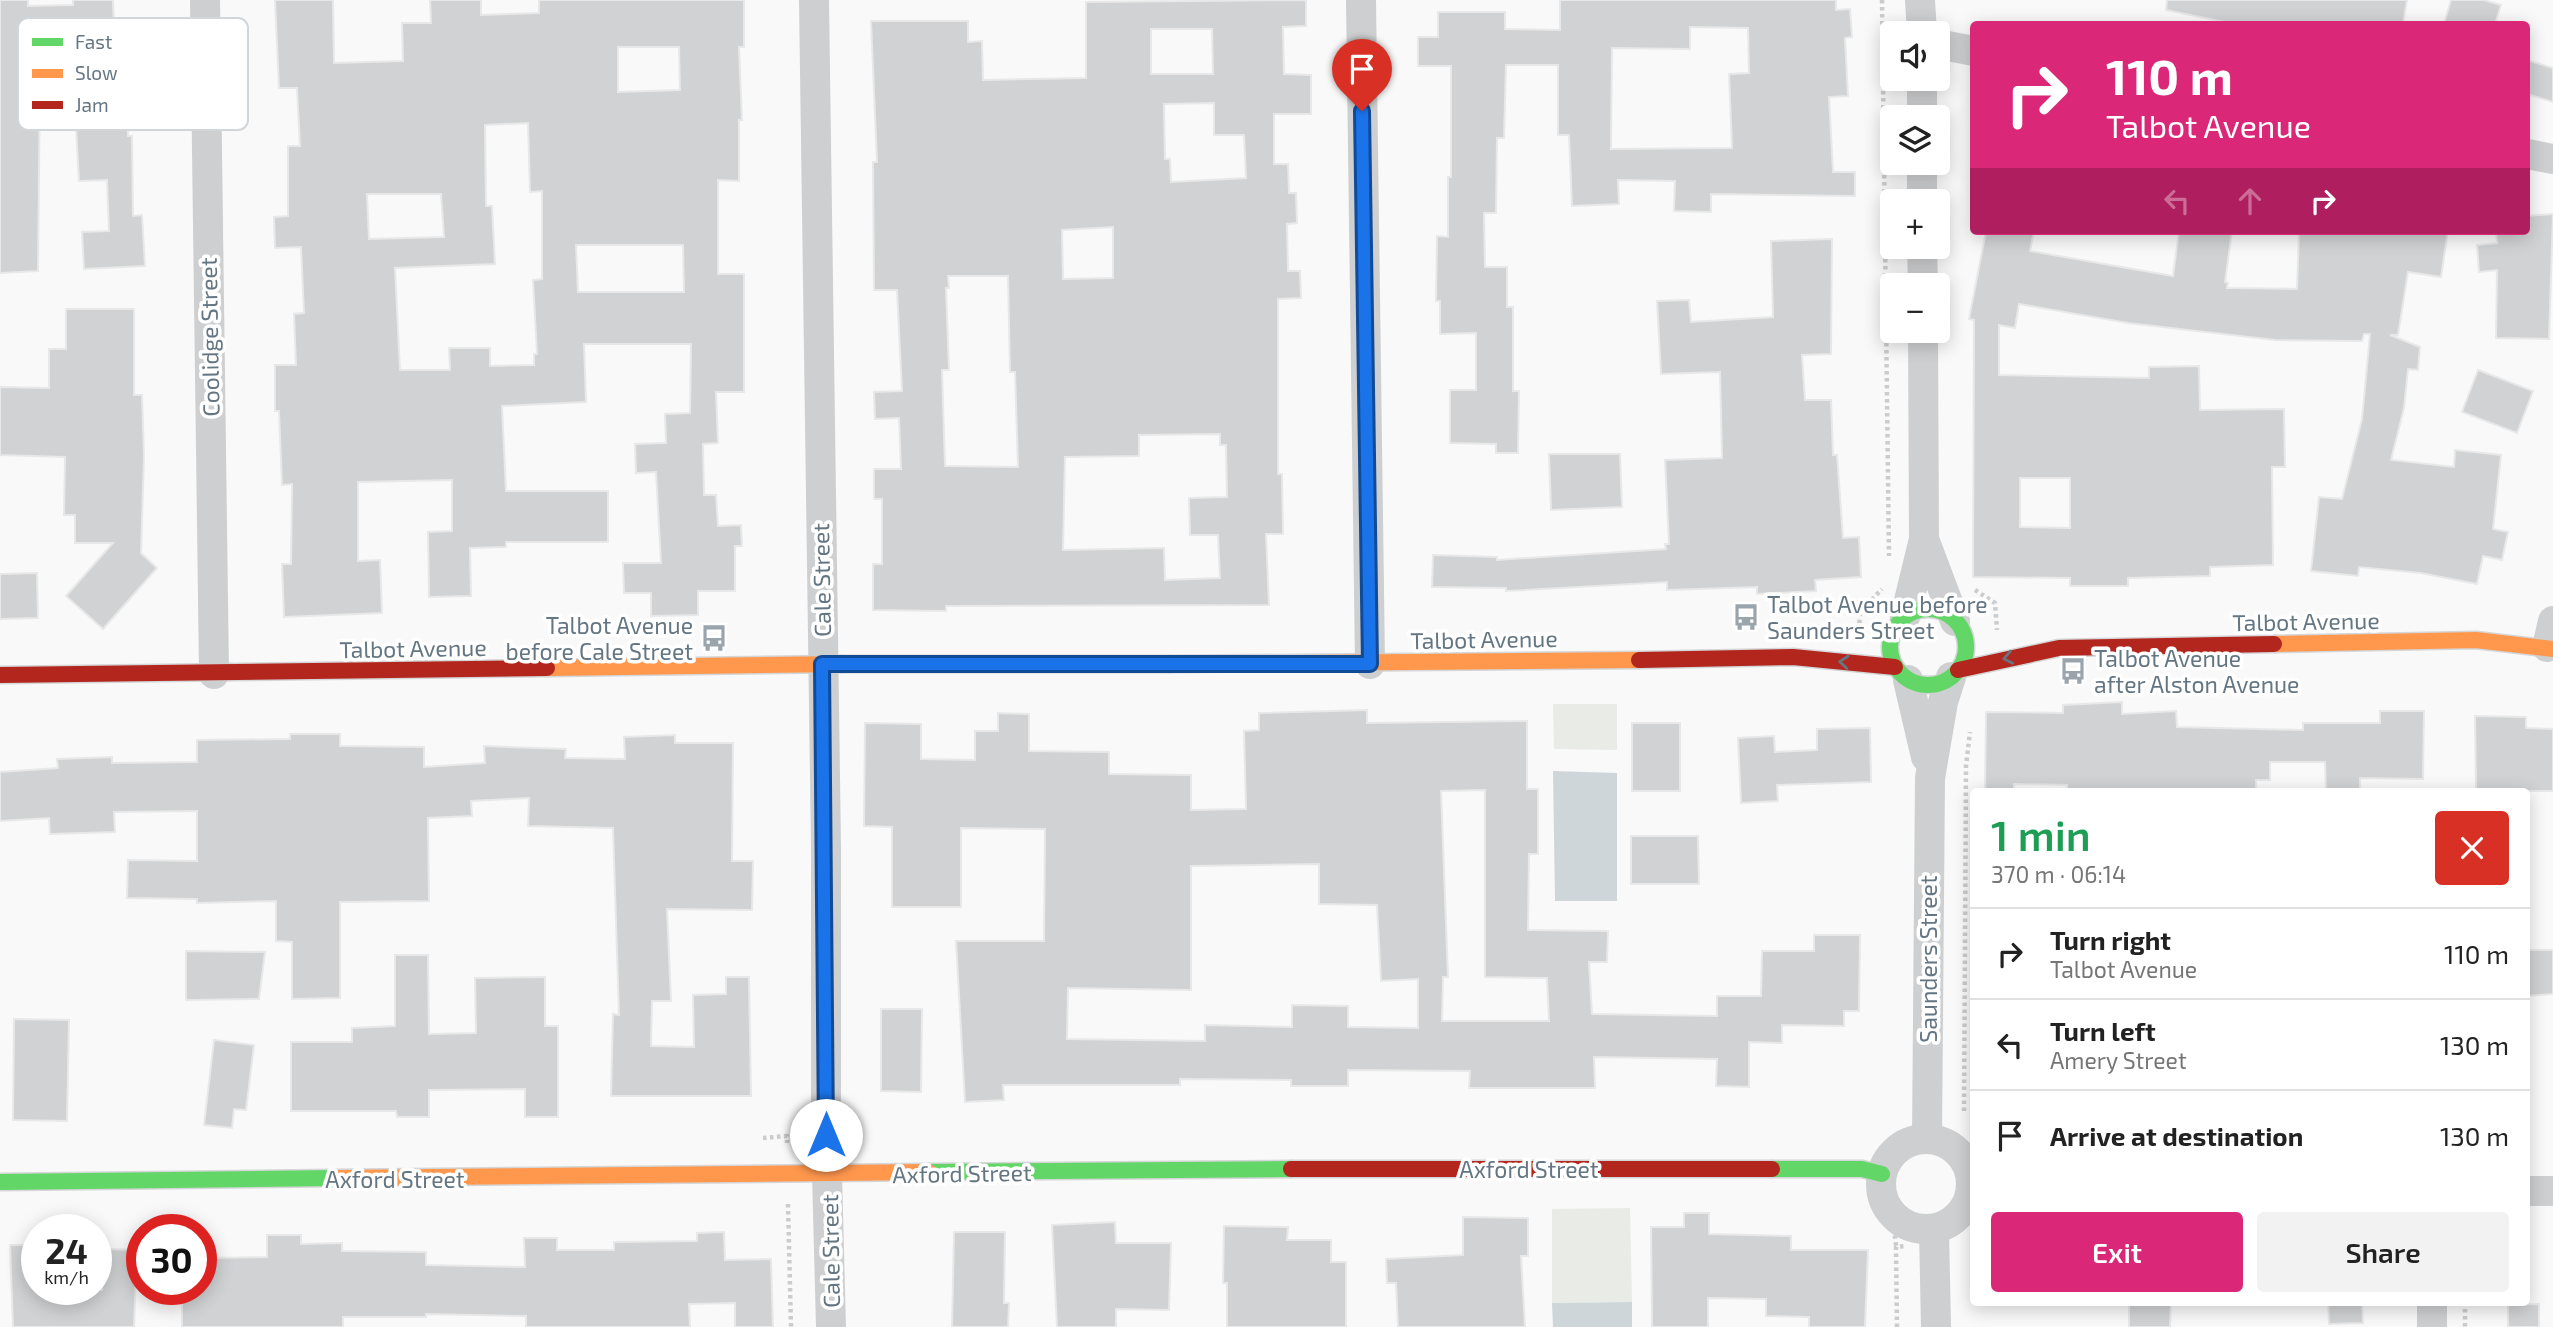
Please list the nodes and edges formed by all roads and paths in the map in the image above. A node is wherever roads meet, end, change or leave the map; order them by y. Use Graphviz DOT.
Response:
graph roads {
  1 [pos="205,0"];
  2 [pos="814,0"];
  3 [pos="1361,0"];
  4 [pos="1882,0"];
  5 [pos="1920,0"];
  6 [pos="205,18"];
  7 [pos="1921,21"];
  8 [pos="1950,46"];
  9 [pos="1970,50"];
  10 [pos="207,130"];
  11 [pos="2530,155"];
  12 [pos="2553,159"];
  13 [pos="1923,343"];
  14 [pos="1924,539"];
  15 [pos="1889,568"];
  16 [pos="1900,622"];
  17 [pos="1959,627"];
  18 [pos="1873,633"];
  19 [pos="1986,636"];
  20 [pos="2551,639"];
  21 [pos="2009,640"];
  22 [pos="1839,643"];
  23 [pos="2059,648"];
  24 [pos="1793,657"];
  25 [pos="822,664"];
  26 [pos="1370,664"];
  27 [pos="214,674"];
  28 [pos="1901,674"];
  29 [pos="1955,674"];
  30 [pos="0,675"];
  31 [pos="1970,729"];
  32 [pos="1930,778"];
  33 [pos="1965,1111"];
  34 [pos="1927,1139"];
  35 [pos="1882,1174"];
  36 [pos="830,1175"];
  37 [pos="1970,1180"];
  38 [pos="0,1182"];
  39 [pos="2530,1191"];
  40 [pos="2553,1191"];
  41 [pos="1970,1195"];
  42 [pos="1934,1236"];
  43 [pos="2432,1306"];
  44 [pos="2465,1306"];
  45 [pos="831,1327"];
  46 [pos="1898,1327"];
  47 [pos="1936,1327"];
  48 [pos="2432,1327"];
  49 [pos="2465,1327"];
  1 -- 6 [label="street, Coolidge Street"];
  2 -- 25 [label="street, Cale Street"];
  3 -- 26 [label="street"];
  4 -- 15 [label="path"];
  5 -- 7 [label="street"];
  8 -- 9 [label="street"];
  10 -- 27 [label="street, Coolidge Street"];
  11 -- 12 [label="street"];
  13 -- 14 [label="street"];
  14 -- 16 [label="street"];
  14 -- 17 [label="street"];
  16 -- 17 [label="street"];
  16 -- 18 [label="street"];
  16 -- 28 [label="street"];
  17 -- 19 [label="street"];
  17 -- 29 [label="street"];
  20 -- 23 [label="street, Talbot Avenue"];
  21 -- 23 [label="street, Talbot Avenue"];
  22 -- 24 [label="street, Talbot Avenue"];
  23 -- 29 [label="street, Talbot Avenue, one-way"];
  24 -- 26 [label="street, Talbot Avenue"];
  28 -- 24 [label="street, Talbot Avenue, one-way"];
  25 -- 26 [label="street, Talbot Avenue"];
  25 -- 27 [label="street, Talbot Avenue"];
  25 -- 36 [label="street, Cale Street"];
  27 -- 30 [label="street, Talbot Avenue"];
  28 -- 29 [label="street"];
  28 -- 32 [label="street, Saunders Street"];
  29 -- 32 [label="street, Saunders Street"];
  31 -- 33 [label="path"];
  32 -- 34 [label="street, Saunders Street"];
  34 -- 35 [label="street"];
  34 -- 37 [label="street"];
  35 -- 36 [label="street, Axford Street"];
  35 -- 42 [label="street"];
  36 -- 38 [label="street, Axford Street"];
  36 -- 45 [label="street, Cale Street"];
  39 -- 40 [label="street"];
  41 -- 42 [label="street"];
  42 -- 46 [label="path"];
  42 -- 47 [label="street"];
  43 -- 48 [label="street"];
  44 -- 49 [label="path"];
}
